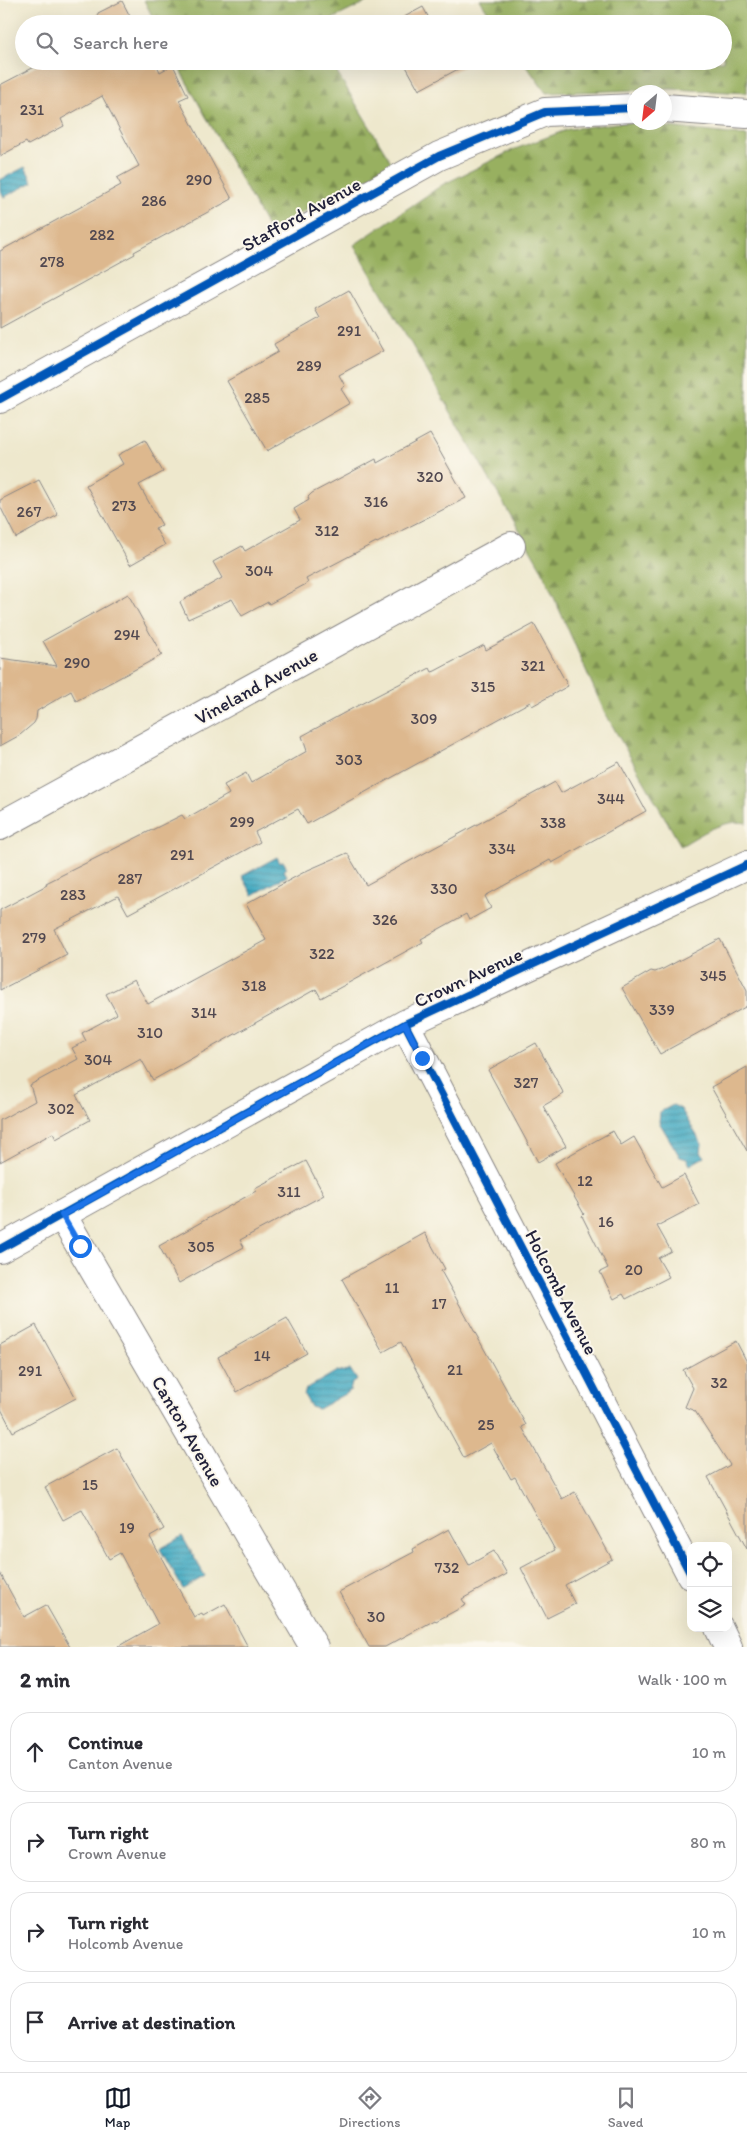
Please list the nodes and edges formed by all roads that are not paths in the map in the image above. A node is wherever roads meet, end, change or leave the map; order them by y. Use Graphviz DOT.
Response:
graph roads {
  1 [pos="627,108"];
  2 [pos="672,109"];
  3 [pos="747,114"];
  4 [pos="0,399"];
  5 [pos="511,546"];
  6 [pos="0,826"];
  7 [pos="747,865"];
  8 [pos="405,1024"];
  9 [pos="62,1215"];
  10 [pos="0,1249"];
  11 [pos="687,1567"];
  12 [pos="720,1632"];
  13 [pos="314,1647"];
  14 [pos="728,1647"];
  1 -- 4 [label="street, Stafford Avenue"];
  2 -- 3 [label="street"];
  5 -- 6 [label="street, Vineland Avenue"];
  7 -- 8 [label="street, Crown Avenue"];
  8 -- 9 [label="street, Crown Avenue"];
  8 -- 11 [label="street, Holcomb Avenue"];
  9 -- 10 [label="street, Crown Avenue"];
  9 -- 13 [label="street, Canton Avenue"];
  12 -- 14 [label="street"];
}
